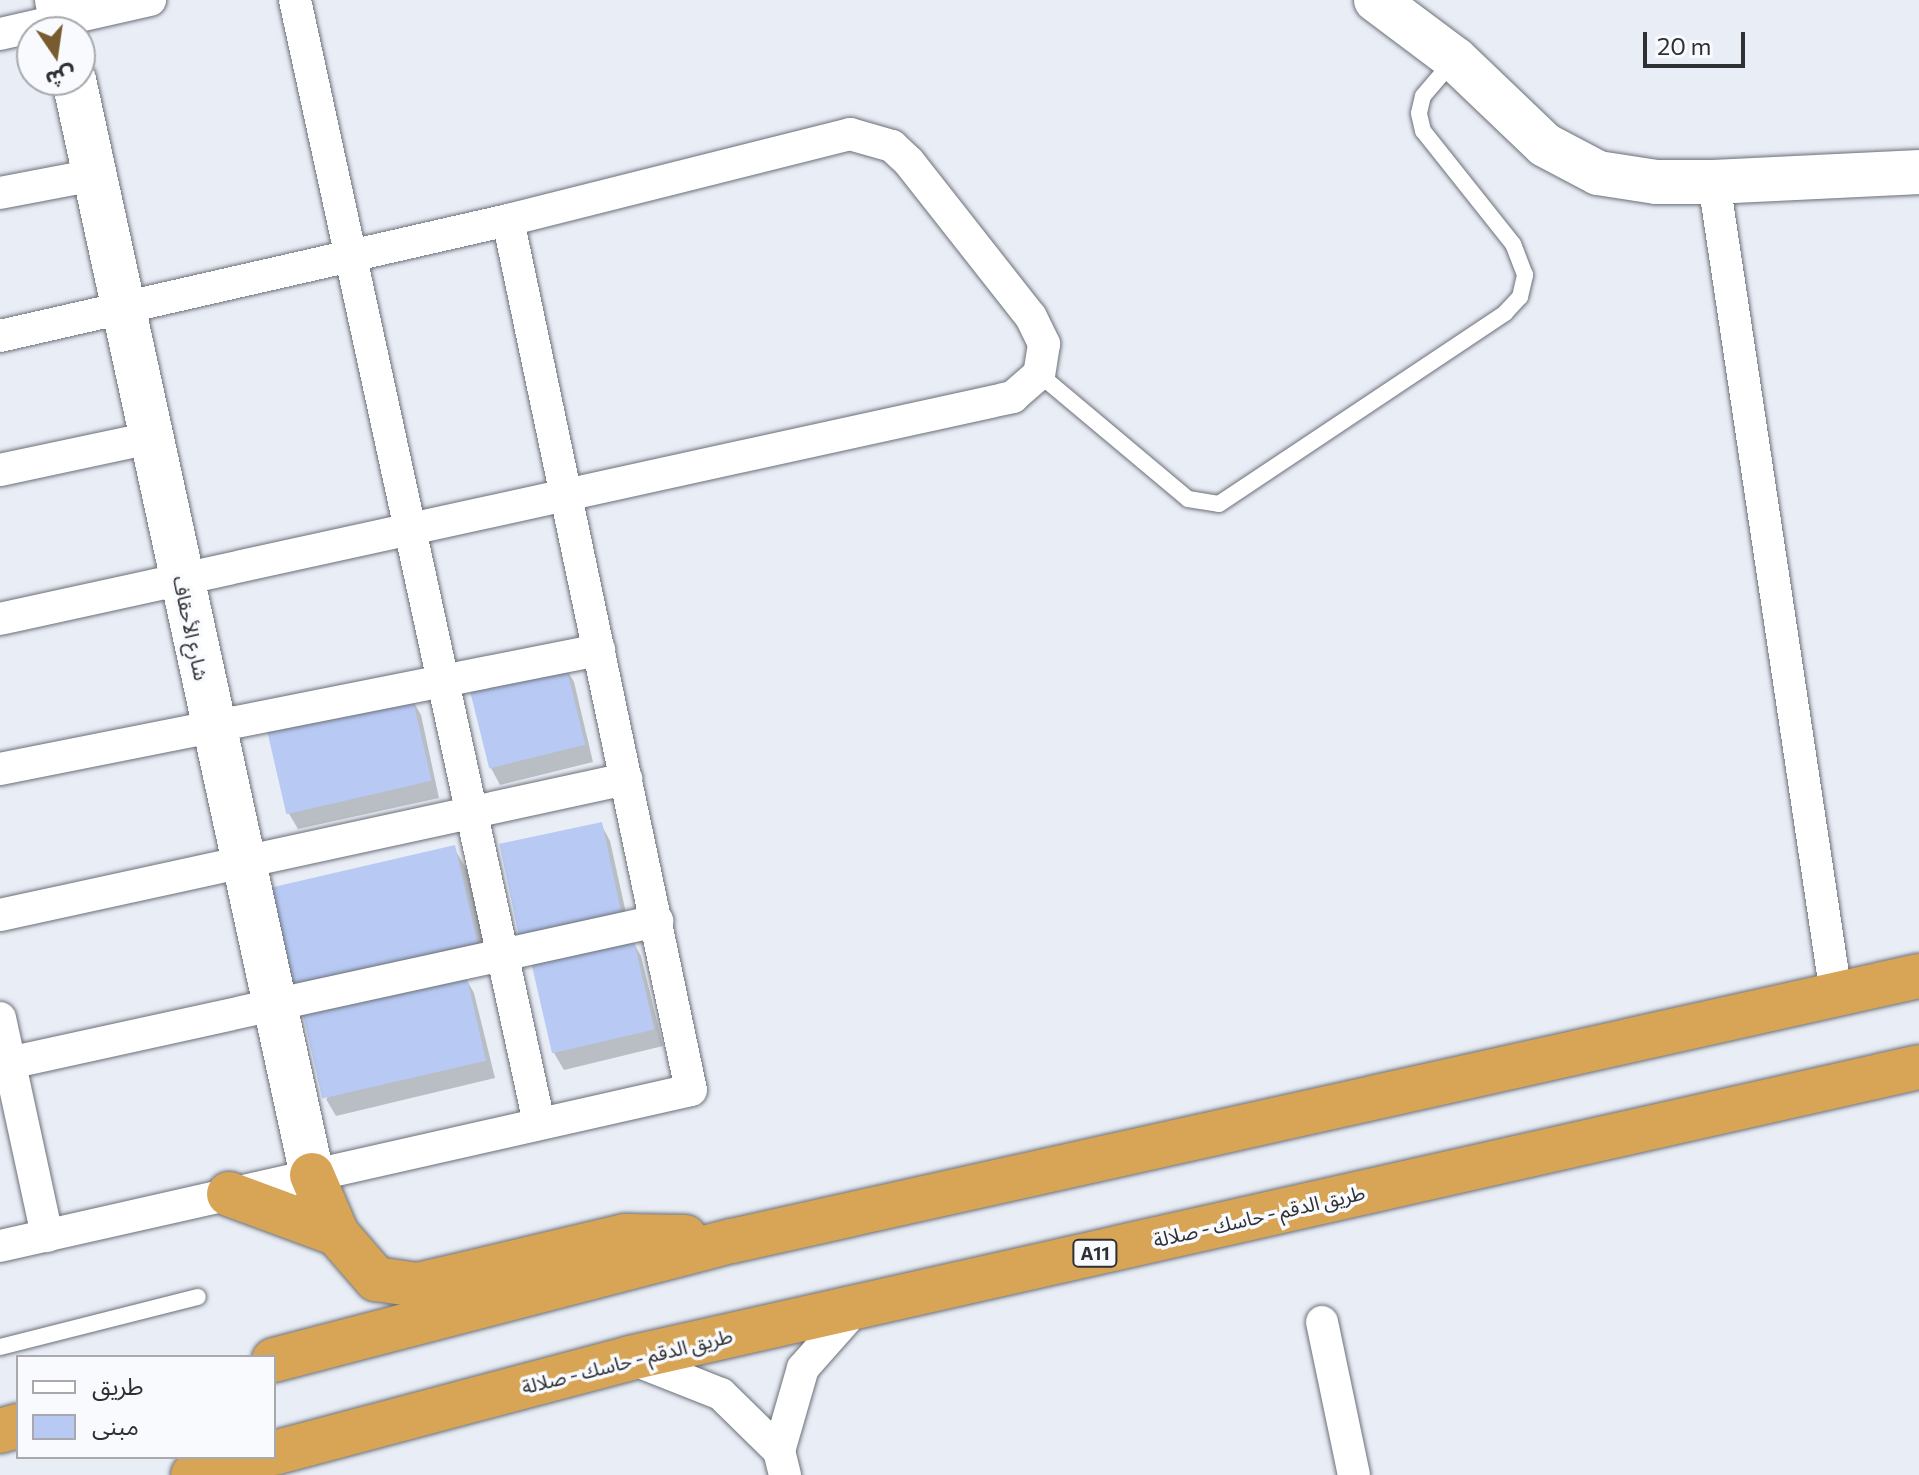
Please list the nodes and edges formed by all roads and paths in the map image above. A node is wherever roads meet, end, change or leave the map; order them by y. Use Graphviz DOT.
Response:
graph roads {
  1 [pos="150,0"];
  2 [pos="295,0"];
  3 [pos="1376,0"];
  4 [pos="66,16"];
  5 [pos="1455,59"];
  6 [pos="77,96"];
  7 [pos="1919,172"];
  8 [pos="94,175"];
  9 [pos="1714,182"];
  10 [pos="0,193"];
  11 [pos="508,220"];
  12 [pos="351,256"];
  13 [pos="123,310"];
  14 [pos="0,336"];
  15 [pos="1039,374"];
  16 [pos="150,438"];
  17 [pos="0,470"];
  18 [pos="566,495"];
  19 [pos="410,529"];
  20 [pos="180,580"];
  21 [pos="0,619"];
  22 [pos="599,650"];
  23 [pos="443,681"];
  24 [pos="212,727"];
  25 [pos="0,769"];
  26 [pos="626,779"];
  27 [pos="471,812"];
  28 [pos="241,863"];
  29 [pos="0,915"];
  30 [pos="657,921"];
  31 [pos="502,955"];
  32 [pos="1919,976"];
  33 [pos="1836,994"];
  34 [pos="271,1005"];
  35 [pos="0,1018"];
  36 [pos="5,1064"];
  37 [pos="1919,1067"];
  38 [pos="539,1123"];
  39 [pos="312,1175"];
  40 [pos="229,1194"];
  41 [pos="337,1234"];
  42 [pos="47,1236"];
  43 [pos="732,1241"];
  44 [pos="0,1246"];
  45 [pos="198,1297"];
  46 [pos="857,1307"];
  47 [pos="1322,1322"];
  48 [pos="0,1347"];
  49 [pos="630,1358"];
  50 [pos="276,1359"];
  51 [pos="276,1452"];
  52 [pos="253,1459"];
  53 [pos="782,1463"];
  54 [pos="193,1475"];
  55 [pos="1354,1475"];
  1 -- 4 [label="street"];
  2 -- 12 [label="street"];
  3 -- 5 [label="street"];
  5 -- 9 [label="street"];
  5 -- 15 [label="lane"];
  6 -- 8 [label="street, شارع الأحقاف"];
  7 -- 9 [label="street"];
  8 -- 10 [label="street"];
  8 -- 13 [label="street, شارع الأحقاف"];
  9 -- 33 [label="street"];
  11 -- 12 [label="street"];
  11 -- 15 [label="street"];
  11 -- 18 [label="street"];
  12 -- 13 [label="street"];
  12 -- 19 [label="street"];
  13 -- 14 [label="street"];
  13 -- 16 [label="street, شارع الأحقاف"];
  15 -- 18 [label="street"];
  16 -- 17 [label="street"];
  16 -- 20 [label="street, شارع الأحقاف"];
  18 -- 19 [label="street"];
  18 -- 22 [label="street"];
  19 -- 20 [label="street"];
  19 -- 23 [label="street"];
  20 -- 21 [label="street"];
  20 -- 24 [label="street, شارع الأحقاف"];
  22 -- 23 [label="street"];
  22 -- 26 [label="street"];
  23 -- 24 [label="street"];
  23 -- 27 [label="street"];
  24 -- 25 [label="street"];
  24 -- 28 [label="street, شارع الأحقاف"];
  26 -- 27 [label="street"];
  26 -- 30 [label="street"];
  27 -- 28 [label="street"];
  27 -- 31 [label="street"];
  28 -- 29 [label="street"];
  28 -- 34 [label="street, شارع الأحقاف"];
  30 -- 31 [label="street"];
  30 -- 38 [label="street"];
  31 -- 34 [label="street"];
  31 -- 38 [label="street"];
  32 -- 33 [label="highway"];
  33 -- 43 [label="highway"];
  34 -- 36 [label="street"];
  34 -- 39 [label="street, شارع الأحقاف"];
  35 -- 36 [label="street"];
  36 -- 42 [label="street"];
  37 -- 46 [label="highway, طريق الدقم - حاسك - صلالة / A11"];
  38 -- 39 [label="street"];
  39 -- 40 [label="street"];
  39 -- 41 [label="highway"];
  40 -- 41 [label="highway"];
  40 -- 42 [label="street"];
  41 -- 43 [label="highway"];
  42 -- 44 [label="street"];
  43 -- 50 [label="highway"];
  45 -- 48 [label="lane"];
  46 -- 49 [label="highway, طريق الدقم - حاسك - صلالة / A11"];
  46 -- 53 [label="street"];
  47 -- 55 [label="street"];
  49 -- 51 [label="highway, طريق الدقم - حاسك - صلالة / A11"];
  49 -- 53 [label="street"];
  52 -- 54 [label="highway"];
}
